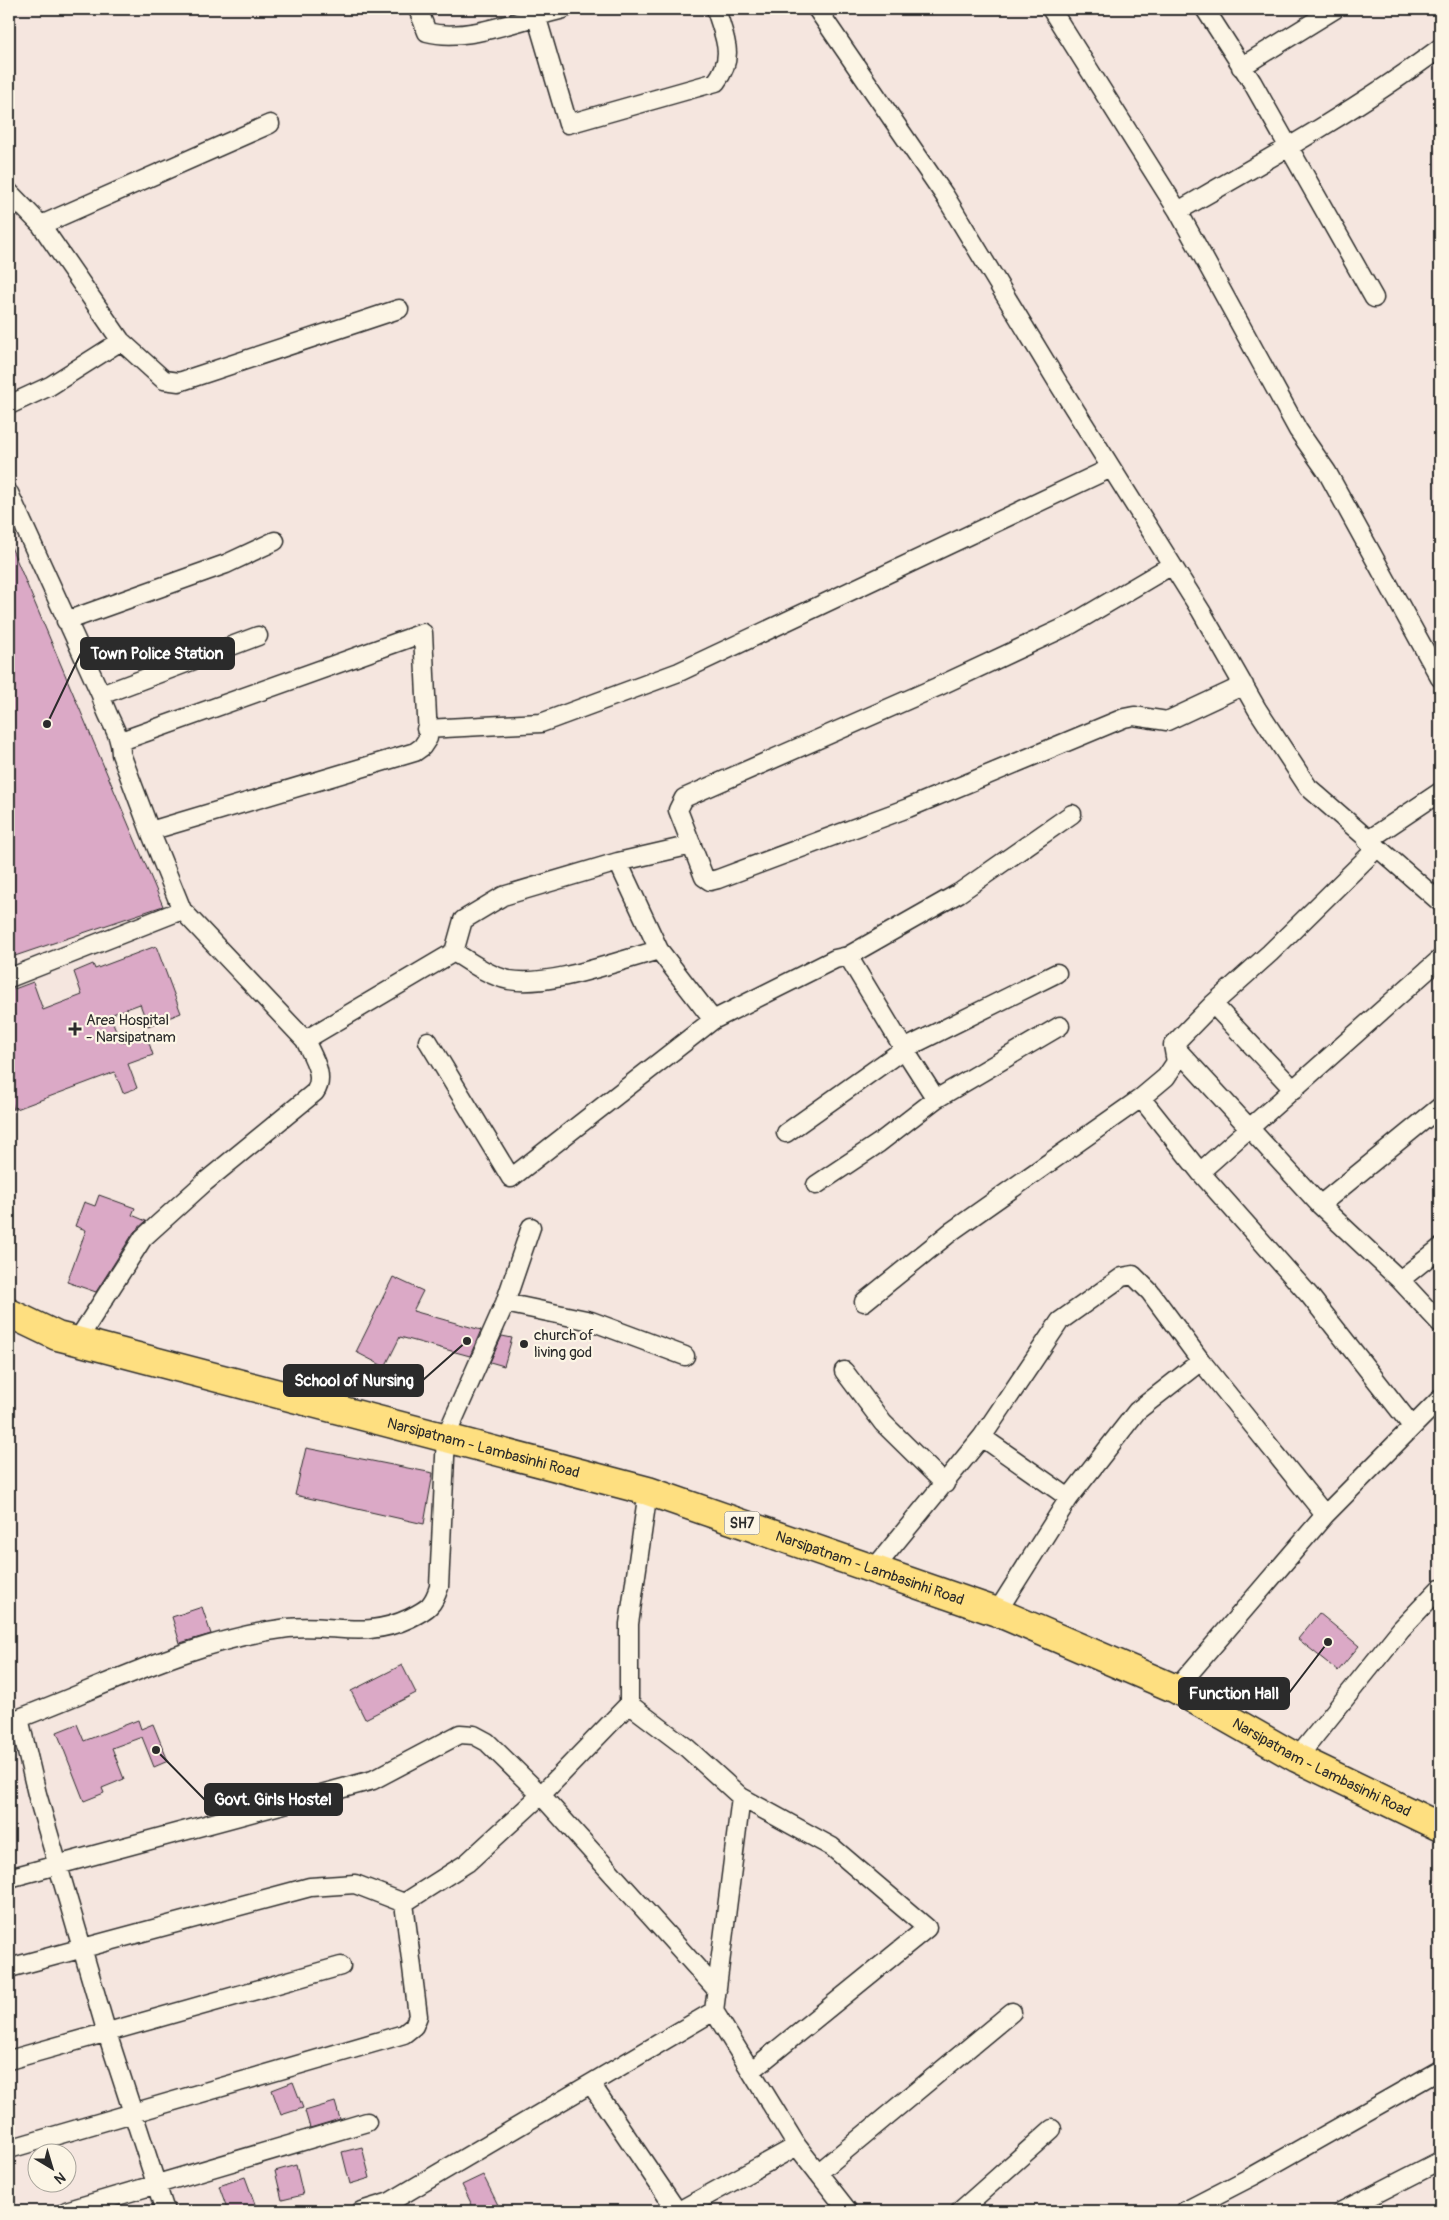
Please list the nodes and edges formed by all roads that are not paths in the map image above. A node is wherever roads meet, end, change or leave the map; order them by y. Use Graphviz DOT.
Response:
graph roads {
  1 [pos="418,9"];
  2 [pos="564,9"];
  3 [pos="716,9"];
  4 [pos="817,9"];
  5 [pos="1052,9"];
  6 [pos="1205,9"];
  7 [pos="1335,9"];
  8 [pos="536,15"];
  9 [pos="1440,48"];
  10 [pos="1242,67"];
  11 [pos="270,124"];
  12 [pos="1288,147"];
  13 [pos="9,192"];
  14 [pos="1178,211"];
  15 [pos="41,225"];
  16 [pos="1374,298"];
  17 [pos="399,310"];
  18 [pos="121,341"];
  19 [pos="9,405"];
  20 [pos="1111,468"];
  21 [pos="9,493"];
  22 [pos="275,540"];
  23 [pos="1172,565"];
  24 [pos="66,622"];
  25 [pos="258,636"];
  26 [pos="1440,678"];
  27 [pos="1244,685"];
  28 [pos="101,695"];
  29 [pos="426,729"];
  30 [pos="121,740"];
  31 [pos="1440,792"];
  32 [pos="1072,814"];
  33 [pos="150,831"];
  34 [pos="692,845"];
  35 [pos="1372,845"];
  36 [pos="618,862"];
  37 [pos="1440,902"];
  38 [pos="182,910"];
  39 [pos="658,950"];
  40 [pos="454,952"];
  41 [pos="848,956"];
  42 [pos="1440,958"];
  43 [pos="1057,973"];
  44 [pos="9,978"];
  45 [pos="1212,1004"];
  46 [pos="713,1020"];
  47 [pos="1060,1026"];
  48 [pos="305,1040"];
  49 [pos="428,1041"];
  50 [pos="1173,1045"];
  51 [pos="904,1049"];
  52 [pos="1294,1090"];
  53 [pos="1140,1098"];
  54 [pos="936,1099"];
  55 [pos="1440,1106"];
  56 [pos="1250,1129"];
  57 [pos="786,1133"];
  58 [pos="1200,1172"];
  59 [pos="816,1184"];
  60 [pos="1320,1205"];
  61 [pos="531,1228"];
  62 [pos="1440,1248"];
  63 [pos="1400,1280"];
  64 [pos="864,1302"];
  65 [pos="505,1303"];
  66 [pos="9,1313"];
  67 [pos="1440,1323"];
  68 [pos="77,1341"];
  69 [pos="686,1356"];
  70 [pos="1201,1361"];
  71 [pos="844,1371"];
  72 [pos="1440,1399"];
  73 [pos="1412,1426"];
  74 [pos="446,1436"];
  75 [pos="982,1437"];
  76 [pos="945,1484"];
  77 [pos="648,1490"];
  78 [pos="1069,1498"];
  79 [pos="1326,1516"];
  80 [pos="873,1570"];
  81 [pos="1440,1588"];
  82 [pos="997,1612"];
  83 [pos="1176,1689"];
  84 [pos="629,1704"];
  85 [pos="14,1720"];
  86 [pos="1297,1758"];
  87 [pos="541,1796"];
  88 [pos="740,1797"];
  89 [pos="1440,1827"];
  90 [pos="58,1866"];
  91 [pos="9,1878"];
  92 [pos="404,1903"];
  93 [pos="84,1947"];
  94 [pos="341,1966"];
  95 [pos="9,1968"];
  96 [pos="717,1990"];
  97 [pos="714,2010"];
  98 [pos="1012,2012"];
  99 [pos="106,2030"];
  100 [pos="9,2060"];
  101 [pos="1440,2070"];
  102 [pos="751,2071"];
  103 [pos="592,2084"];
  104 [pos="133,2112"];
  105 [pos="367,2122"];
  106 [pos="1052,2129"];
  107 [pos="797,2146"];
  108 [pos="9,2149"];
  109 [pos="1440,2161"];
  110 [pos="818,2173"];
  111 [pos="156,2186"];
  112 [pos="66,2211"];
  113 [pos="164,2211"];
  114 [pos="361,2211"];
  115 [pos="678,2211"];
  116 [pos="848,2211"];
  117 [pos="960,2211"];
  118 [pos="1185,2211"];
  119 [pos="1342,2211"];
  1 -- 8 [label="street"];
  2 -- 8 [label="street"];
  3 -- 8 [label="street"];
  4 -- 20 [label="street"];
  5 -- 14 [label="street"];
  6 -- 10 [label="street"];
  7 -- 10 [label="street"];
  9 -- 12 [label="street"];
  10 -- 12 [label="street"];
  11 -- 15 [label="street"];
  12 -- 14 [label="street"];
  12 -- 16 [label="street"];
  13 -- 15 [label="street"];
  14 -- 26 [label="street"];
  15 -- 18 [label="street"];
  17 -- 18 [label="street"];
  18 -- 19 [label="street"];
  20 -- 23 [label="street"];
  20 -- 29 [label="street"];
  21 -- 24 [label="street"];
  22 -- 24 [label="street"];
  23 -- 27 [label="street"];
  23 -- 34 [label="street"];
  24 -- 28 [label="street"];
  25 -- 28 [label="street"];
  27 -- 34 [label="street"];
  27 -- 35 [label="street"];
  28 -- 30 [label="street"];
  29 -- 30 [label="street"];
  29 -- 33 [label="street"];
  30 -- 33 [label="street"];
  31 -- 35 [label="street"];
  32 -- 41 [label="street"];
  33 -- 38 [label="street"];
  34 -- 36 [label="street"];
  35 -- 37 [label="street"];
  35 -- 45 [label="street"];
  36 -- 39 [label="street"];
  36 -- 40 [label="street"];
  38 -- 44 [label="street"];
  38 -- 48 [label="street"];
  39 -- 40 [label="street"];
  39 -- 46 [label="street"];
  40 -- 48 [label="street"];
  41 -- 46 [label="street"];
  41 -- 51 [label="street"];
  42 -- 52 [label="street"];
  43 -- 51 [label="street"];
  45 -- 50 [label="street"];
  45 -- 52 [label="street"];
  46 -- 49 [label="street"];
  47 -- 54 [label="street"];
  48 -- 68 [label="street"];
  50 -- 53 [label="street"];
  50 -- 56 [label="street"];
  51 -- 54 [label="street"];
  51 -- 57 [label="street"];
  52 -- 56 [label="street"];
  53 -- 58 [label="street"];
  53 -- 64 [label="street"];
  54 -- 59 [label="street"];
  55 -- 60 [label="street"];
  56 -- 58 [label="street"];
  56 -- 60 [label="street"];
  58 -- 73 [label="street"];
  60 -- 63 [label="street"];
  61 -- 65 [label="street"];
  62 -- 63 [label="street"];
  63 -- 67 [label="street"];
  65 -- 69 [label="street"];
  65 -- 74 [label="street"];
  66 -- 68 [label="main road, Narsipatnam - Lambasinhi Road / SH7"];
  68 -- 74 [label="main road, Narsipatnam - Lambasinhi Road / SH7"];
  70 -- 75 [label="street"];
  70 -- 78 [label="street"];
  70 -- 79 [label="street"];
  71 -- 76 [label="street"];
  72 -- 73 [label="street"];
  73 -- 79 [label="street"];
  74 -- 77 [label="main road, Narsipatnam - Lambasinhi Road / SH7"];
  74 -- 85 [label="street"];
  75 -- 76 [label="street"];
  75 -- 78 [label="street"];
  76 -- 80 [label="street"];
  77 -- 80 [label="main road, Narsipatnam - Lambasinhi Road / SH7"];
  77 -- 84 [label="street"];
  78 -- 82 [label="street"];
  79 -- 83 [label="street"];
  80 -- 82 [label="main road, Narsipatnam - Lambasinhi Road / SH7"];
  81 -- 86 [label="street"];
  82 -- 83 [label="main road, Narsipatnam - Lambasinhi Road / SH7"];
  83 -- 86 [label="main road, Narsipatnam - Lambasinhi Road / SH7"];
  84 -- 87 [label="street"];
  84 -- 88 [label="street"];
  85 -- 90 [label="street"];
  86 -- 89 [label="main road, Narsipatnam - Lambasinhi Road / SH7"];
  87 -- 90 [label="street"];
  87 -- 92 [label="street"];
  87 -- 96 [label="street"];
  88 -- 96 [label="street"];
  88 -- 102 [label="street"];
  90 -- 91 [label="street"];
  90 -- 93 [label="street"];
  92 -- 93 [label="street"];
  92 -- 104 [label="street"];
  93 -- 95 [label="street"];
  93 -- 99 [label="street"];
  94 -- 99 [label="street"];
  96 -- 97 [label="street"];
  97 -- 102 [label="street"];
  97 -- 103 [label="street"];
  98 -- 110 [label="street"];
  99 -- 100 [label="street"];
  99 -- 104 [label="street"];
  101 -- 118 [label="street"];
  102 -- 107 [label="street"];
  103 -- 114 [label="street"];
  103 -- 115 [label="street"];
  104 -- 108 [label="street"];
  104 -- 111 [label="street"];
  105 -- 111 [label="street"];
  106 -- 117 [label="street"];
  107 -- 110 [label="street"];
  107 -- 115 [label="street"];
  109 -- 119 [label="street"];
  110 -- 116 [label="street"];
  111 -- 112 [label="street"];
  111 -- 113 [label="street"];
}
